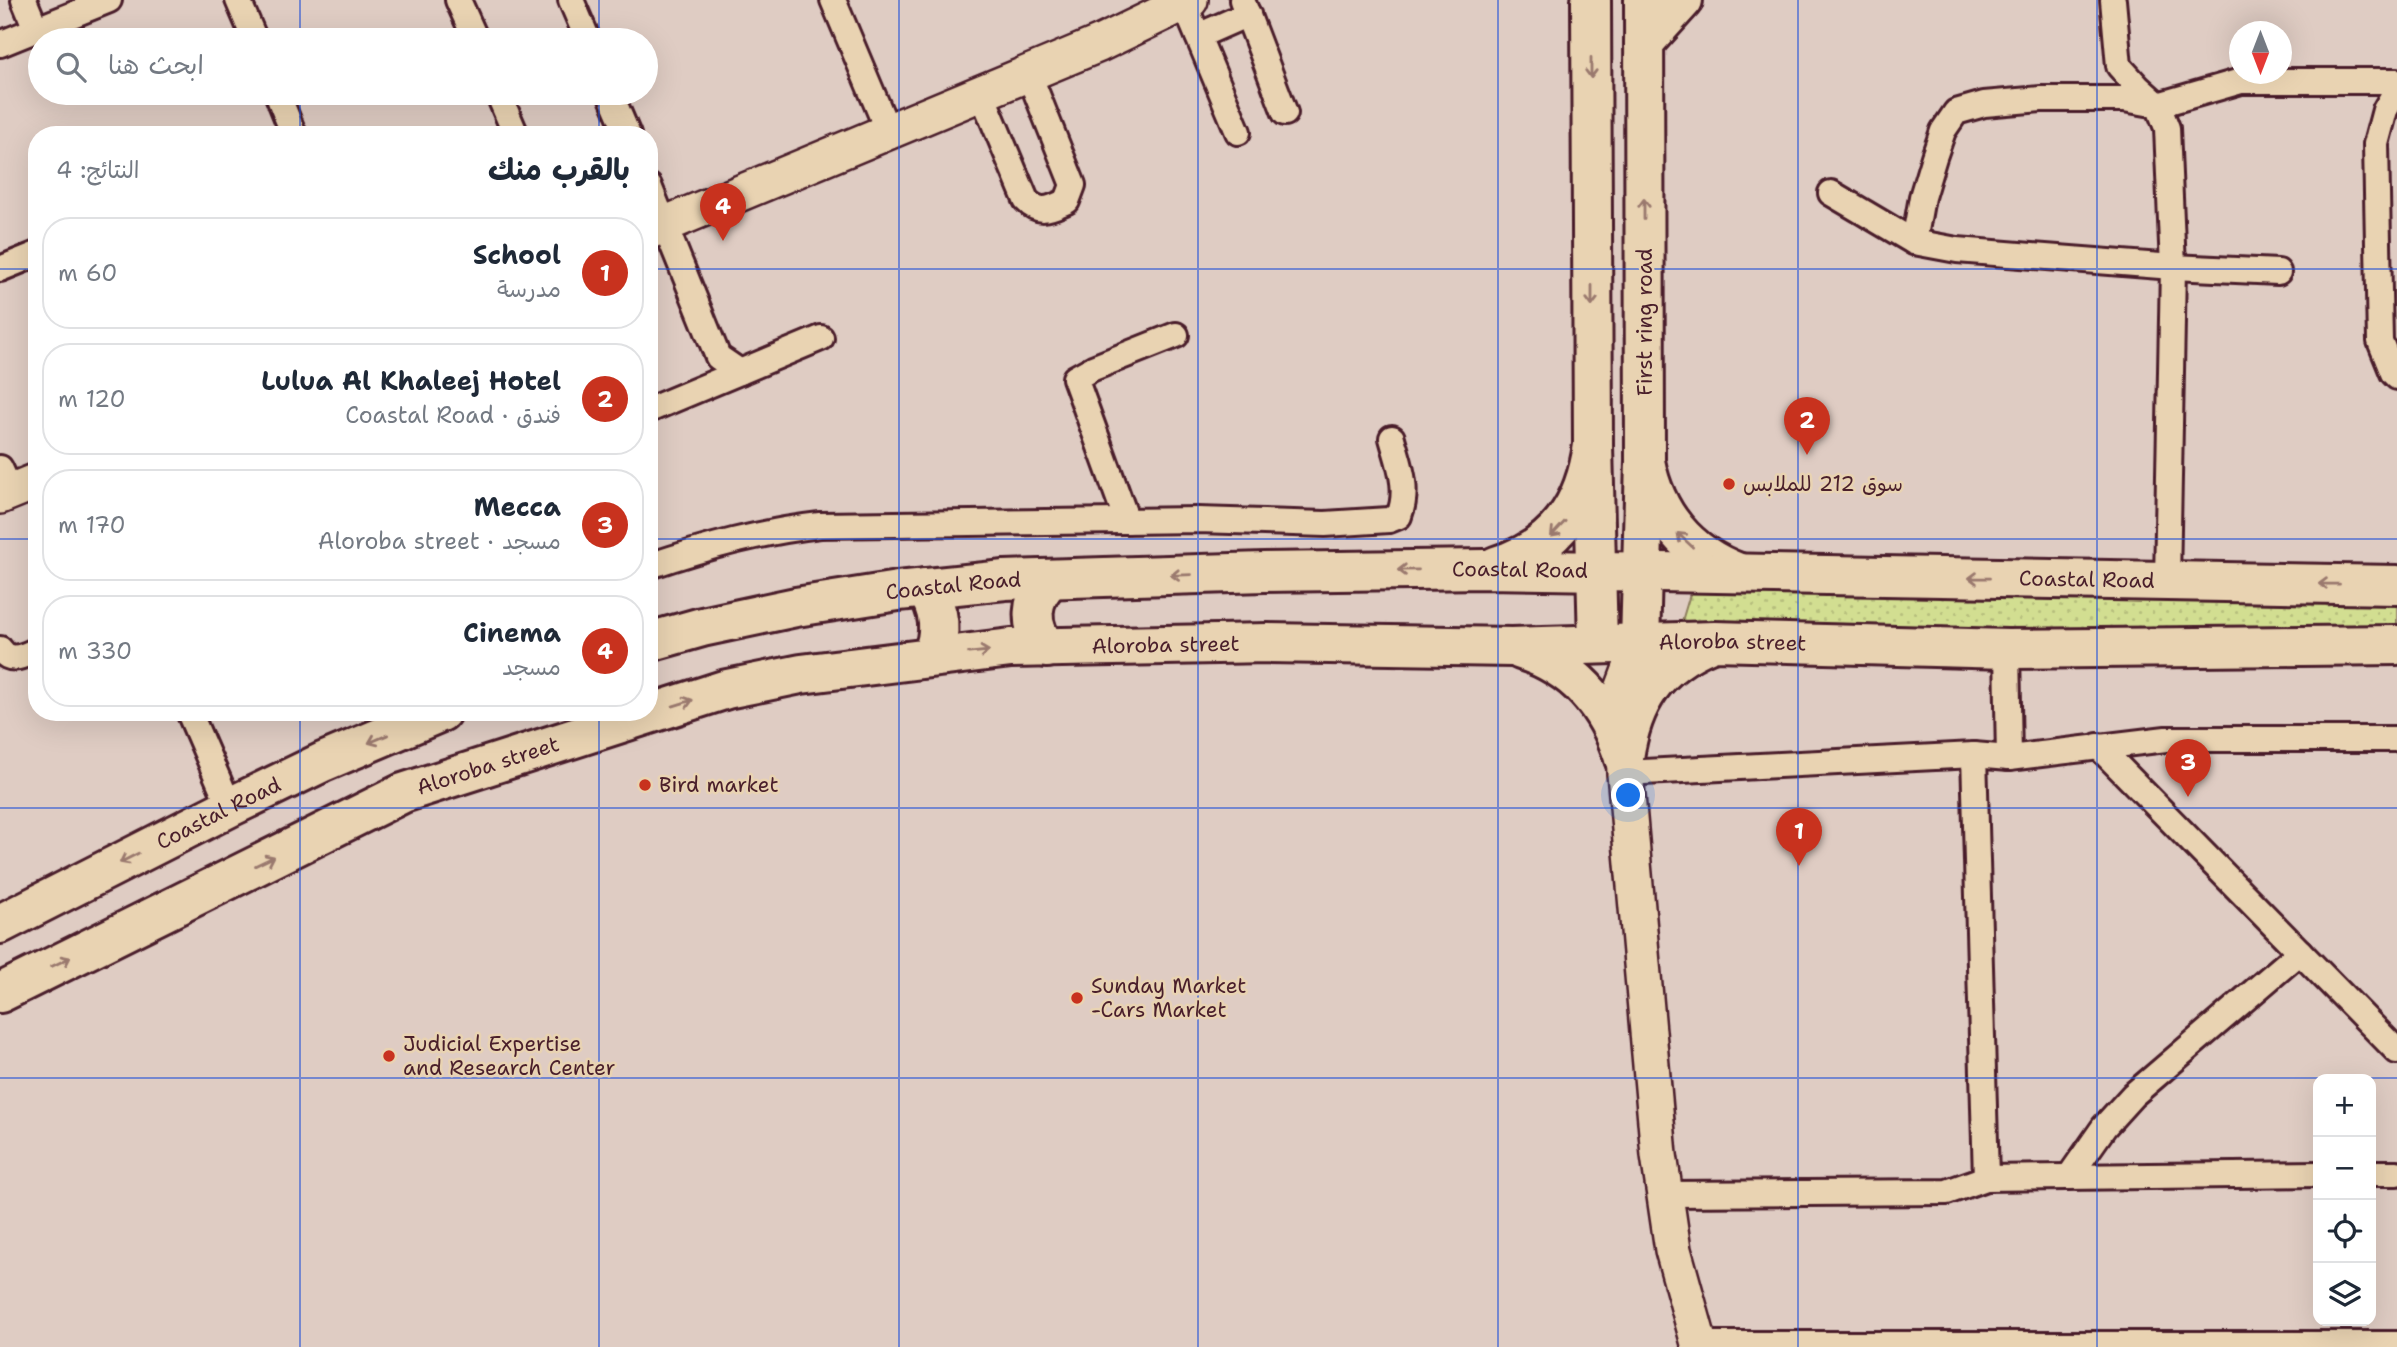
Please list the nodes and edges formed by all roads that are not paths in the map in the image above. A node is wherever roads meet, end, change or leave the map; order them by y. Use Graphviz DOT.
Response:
graph roads {
  1 [pos="24,0"];
  2 [pos="109,0"];
  3 [pos="238,0"];
  4 [pos="458,0"];
  5 [pos="571,0"];
  6 [pos="833,0"];
  7 [pos="1591,0"];
  8 [pos="1644,0"];
  9 [pos="1683,0"];
  10 [pos="2113,0"];
  11 [pos="1187,1"];
  12 [pos="1245,7"];
  13 [pos="36,28"];
  14 [pos="39,28"];
  15 [pos="250,28"];
  16 [pos="470,28"];
  17 [pos="583,28"];
  18 [pos="28,32"];
  19 [pos="1198,36"];
  20 [pos="1644,43"];
  21 [pos="0,44"];
  22 [pos="1028,72"];
  23 [pos="2397,81"];
  24 [pos="2397,89"];
  25 [pos="981,92"];
  26 [pos="282,105"];
  27 [pos="503,105"];
  28 [pos="615,105"];
  29 [pos="2158,105"];
  30 [pos="1285,113"];
  31 [pos="290,126"];
  32 [pos="512,126"];
  33 [pos="624,126"];
  34 [pos="888,131"];
  35 [pos="1238,132"];
  36 [pos="1831,192"];
  37 [pos="658,228"];
  38 [pos="658,230"];
  39 [pos="1914,242"];
  40 [pos="28,258"];
  41 [pos="2173,267"];
  42 [pos="0,269"];
  43 [pos="2278,272"];
  44 [pos="1176,335"];
  45 [pos="821,338"];
  46 [pos="740,372"];
  47 [pos="2397,377"];
  48 [pos="658,406"];
  49 [pos="1392,438"];
  50 [pos="1593,445"];
  51 [pos="1645,461"];
  52 [pos="1127,522"];
  53 [pos="658,563"];
  54 [pos="1485,569"];
  55 [pos="1597,572"];
  56 [pos="1640,574"];
  57 [pos="1744,574"];
  58 [pos="1051,579"];
  59 [pos="2167,581"];
  60 [pos="2397,586"];
  61 [pos="925,589"];
  62 [pos="658,639"];
  63 [pos="1715,641"];
  64 [pos="1598,644"];
  65 [pos="1640,644"];
  66 [pos="2397,645"];
  67 [pos="1512,647"];
  68 [pos="1047,648"];
  69 [pos="0,649"];
  70 [pos="2007,649"];
  71 [pos="28,653"];
  72 [pos="931,657"];
  73 [pos="1622,692"];
  74 [pos="658,712"];
  75 [pos="193,721"];
  76 [pos="420,721"];
  77 [pos="629,721"];
  78 [pos="2397,739"];
  79 [pos="2098,746"];
  80 [pos="1974,755"];
  81 [pos="2009,758"];
  82 [pos="1624,765"];
  83 [pos="230,807"];
  84 [pos="0,924"];
  85 [pos="2300,952"];
  86 [pos="0,993"];
  87 [pos="2397,1051"];
  88 [pos="2376,1173"];
  89 [pos="2397,1173"];
  90 [pos="2313,1174"];
  91 [pos="2068,1177"];
  92 [pos="1986,1178"];
  93 [pos="1666,1194"];
  94 [pos="1700,1345"];
  95 [pos="2397,1345"];
  1 -- 13 [label="street"];
  2 -- 14 [label="street"];
  3 -- 15 [label="street"];
  4 -- 16 [label="street"];
  5 -- 17 [label="street"];
  6 -- 34 [label="street"];
  7 -- 50 [label="main road, one-way"];
  8 -- 20 [label="main road, First ring road"];
  9 -- 20 [label="main road"];
  10 -- 29 [label="street"];
  11 -- 19 [label="street"];
  11 -- 22 [label="street"];
  12 -- 19 [label="street"];
  12 -- 30 [label="street"];
  18 -- 21 [label="street"];
  19 -- 35 [label="street"];
  51 -- 20 [label="main road, First ring road, one-way"];
  22 -- 25 [label="street"];
  22 -- 25 [label="street"];
  23 -- 29 [label="street"];
  24 -- 47 [label="street"];
  25 -- 34 [label="street"];
  26 -- 31 [label="street"];
  27 -- 32 [label="street"];
  28 -- 33 [label="street"];
  29 -- 39 [label="street"];
  29 -- 41 [label="street"];
  34 -- 37 [label="street"];
  36 -- 39 [label="street"];
  38 -- 46 [label="street"];
  39 -- 41 [label="street"];
  40 -- 42 [label="street"];
  41 -- 43 [label="street"];
  41 -- 59 [label="street"];
  44 -- 52 [label="street"];
  45 -- 46 [label="street"];
  46 -- 48 [label="street"];
  49 -- 52 [label="street"];
  50 -- 54 [label="main road, one-way"];
  50 -- 55 [label="main road"];
  51 -- 56 [label="main road, First ring road"];
  57 -- 51 [label="main road, one-way"];
  52 -- 53 [label="street"];
  54 -- 55 [label="main road, Coastal Road"];
  54 -- 58 [label="main road, Coastal Road, one-way"];
  55 -- 56 [label="main road, Coastal Road"];
  55 -- 64 [label="main road"];
  56 -- 57 [label="main road, Coastal Road"];
  56 -- 65 [label="main road, First ring road"];
  59 -- 57 [label="main road, Coastal Road, one-way"];
  58 -- 61 [label="main road, Coastal Road"];
  58 -- 68 [label="main road"];
  60 -- 59 [label="main road, Coastal Road, one-way"];
  61 -- 62 [label="main road, Coastal Road"];
  61 -- 72 [label="main road"];
  63 -- 65 [label="main road, Aloroba street"];
  63 -- 70 [label="main road, Aloroba street"];
  63 -- 82 [label="main road"];
  64 -- 65 [label="main road, Aloroba street"];
  64 -- 67 [label="main road, Aloroba street"];
  64 -- 73 [label="street"];
  65 -- 73 [label="street"];
  66 -- 70 [label="main road, Aloroba street"];
  67 -- 68 [label="main road, Aloroba street"];
  67 -- 82 [label="main road"];
  72 -- 68 [label="main road, Aloroba street, one-way"];
  69 -- 71 [label="street"];
  70 -- 81 [label="street"];
  74 -- 72 [label="main road, Aloroba street, one-way"];
  73 -- 82 [label="street"];
  75 -- 83 [label="street"];
  76 -- 83 [label="main road, Coastal Road, one-way"];
  86 -- 77 [label="main road, Aloroba street, one-way"];
  78 -- 79 [label="street"];
  79 -- 81 [label="street"];
  79 -- 85 [label="street"];
  80 -- 81 [label="street"];
  80 -- 82 [label="street"];
  80 -- 92 [label="street"];
  82 -- 93 [label="street"];
  83 -- 84 [label="main road, Coastal Road, one-way"];
  85 -- 87 [label="street"];
  85 -- 91 [label="street"];
  88 -- 89 [label="street"];
  90 -- 91 [label="street"];
  91 -- 92 [label="street"];
  92 -- 93 [label="street"];
  93 -- 94 [label="street"];
  94 -- 95 [label="street"];
}
